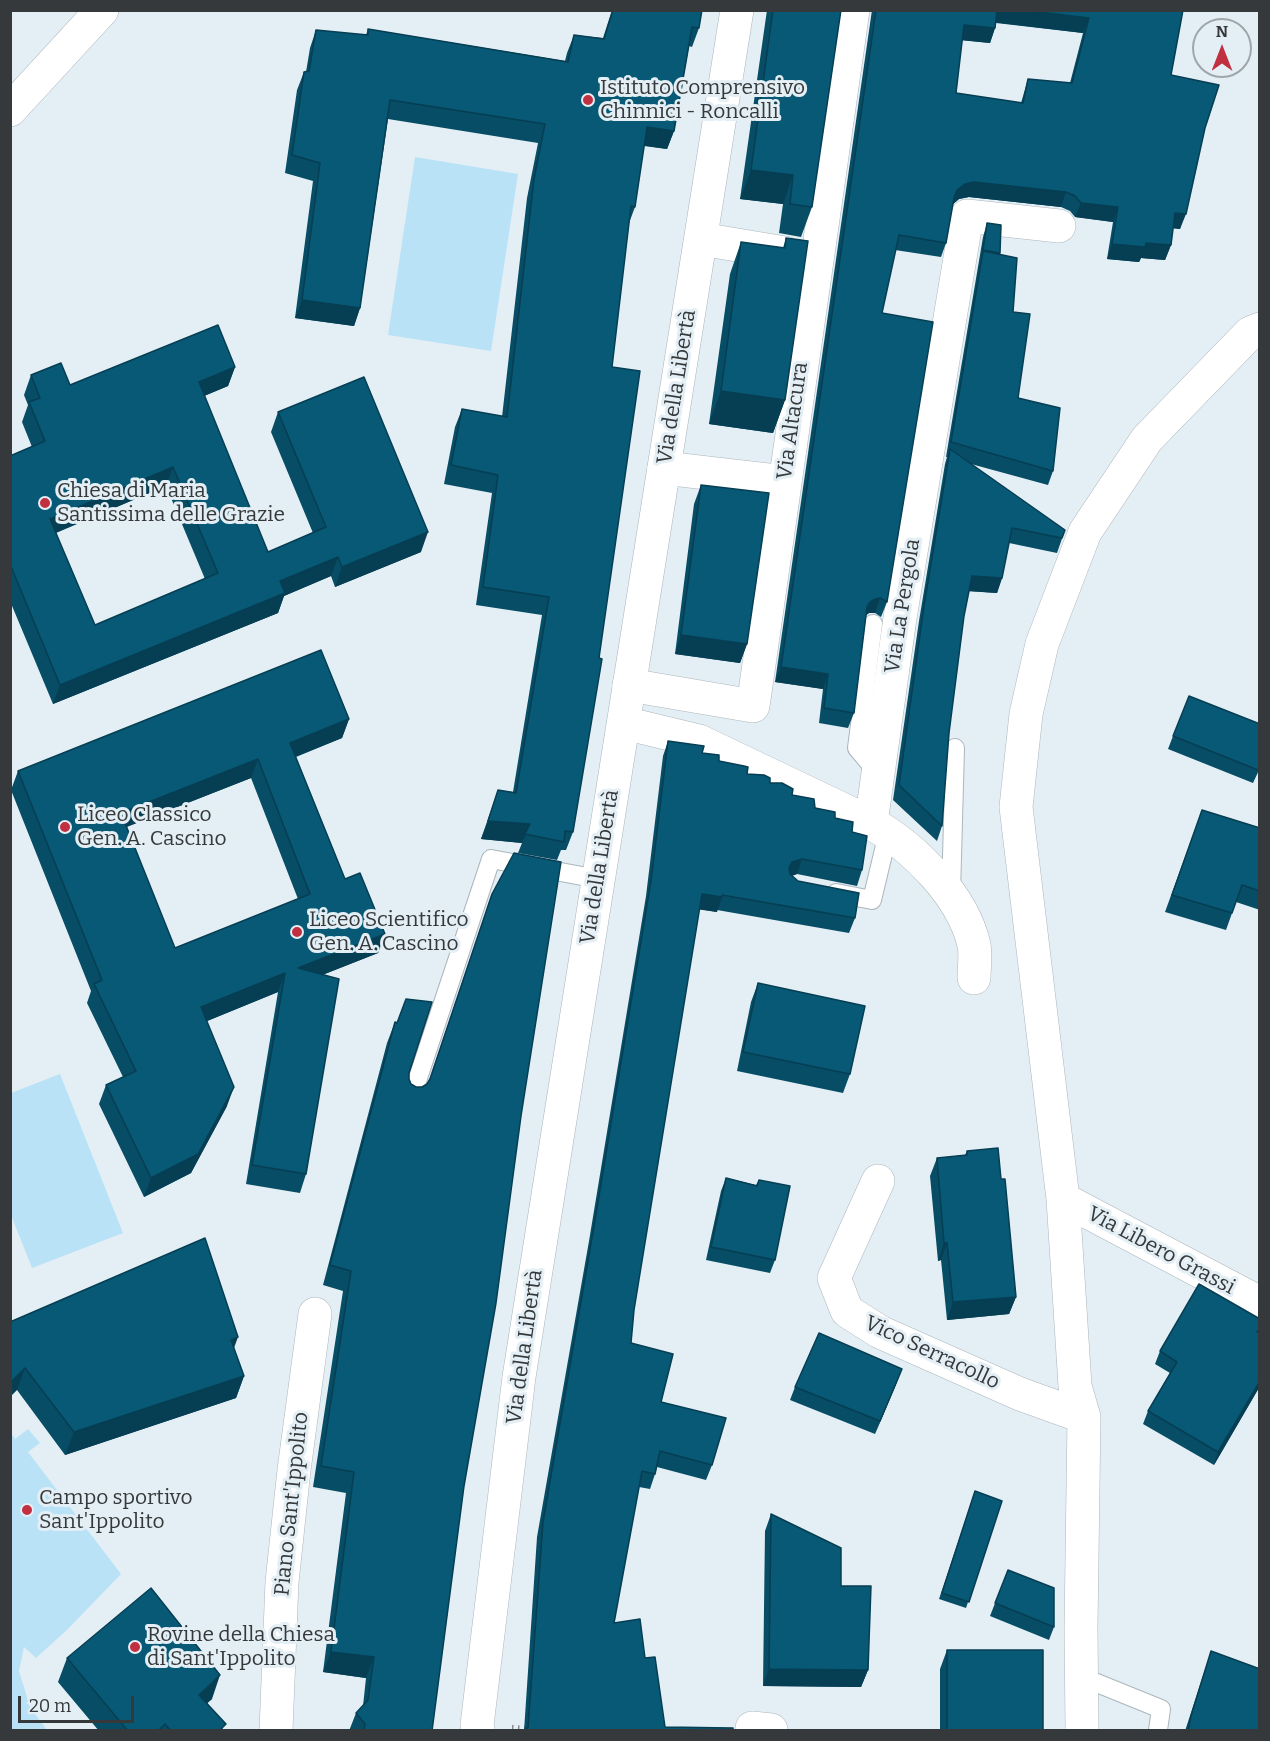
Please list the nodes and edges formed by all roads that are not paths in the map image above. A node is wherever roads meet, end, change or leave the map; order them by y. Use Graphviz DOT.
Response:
graph roads {
  1 [pos="102,10"];
  2 [pos="737,10"];
  3 [pos="852,10"];
  4 [pos="10,110"];
  5 [pos="1059,226"];
  6 [pos="701,239"];
  7 [pos="816,258"];
  8 [pos="1260,329"];
  9 [pos="664,468"];
  10 [pos="785,482"];
  11 [pos="873,624"];
  12 [pos="629,685"];
  13 [pos="624,723"];
  14 [pos="956,748"];
  15 [pos="878,773"];
  16 [pos="879,828"];
  17 [pos="598,879"];
  18 [pos="817,890"];
  19 [pos="951,894"];
  20 [pos="974,978"];
  21 [pos="412,1096"];
  22 [pos="878,1181"];
  23 [pos="1063,1198"];
  24 [pos="1260,1303"];
  25 [pos="315,1314"];
  26 [pos="1084,1417"];
  27 [pos="1082,1677"];
  28 [pos="476,1729"];
  29 [pos="276,1731"];
  30 [pos="1082,1731"];
  31 [pos="1158,1731"];
  1 -- 4 [label="street"];
  2 -- 6 [label="street, Via della Libertà"];
  3 -- 7 [label="street, Via Altacura"];
  5 -- 15 [label="street, Via La Pergola"];
  6 -- 7 [label="street"];
  6 -- 9 [label="street, Via della Libertà"];
  7 -- 10 [label="street, Via Altacura"];
  8 -- 23 [label="street"];
  9 -- 10 [label="street"];
  9 -- 12 [label="street, Via della Libertà"];
  10 -- 12 [label="street, Via Altacura"];
  11 -- 15 [label="lane"];
  12 -- 13 [label="street, Via della Libertà"];
  13 -- 16 [label="street"];
  13 -- 17 [label="street, Via della Libertà"];
  14 -- 19 [label="lane"];
  15 -- 16 [label="street, Via La Pergola"];
  16 -- 18 [label="lane"];
  16 -- 19 [label="street"];
  17 -- 21 [label="lane"];
  17 -- 28 [label="street, Via della Libertà"];
  19 -- 20 [label="street"];
  22 -- 26 [label="street, Vico Serracollo"];
  23 -- 24 [label="street, Via Libero Grassi"];
  23 -- 26 [label="street"];
  25 -- 29 [label="street, Piano Sant'Ippolito"];
  26 -- 27 [label="street"];
  27 -- 30 [label="street"];
  27 -- 31 [label="lane"];
}
